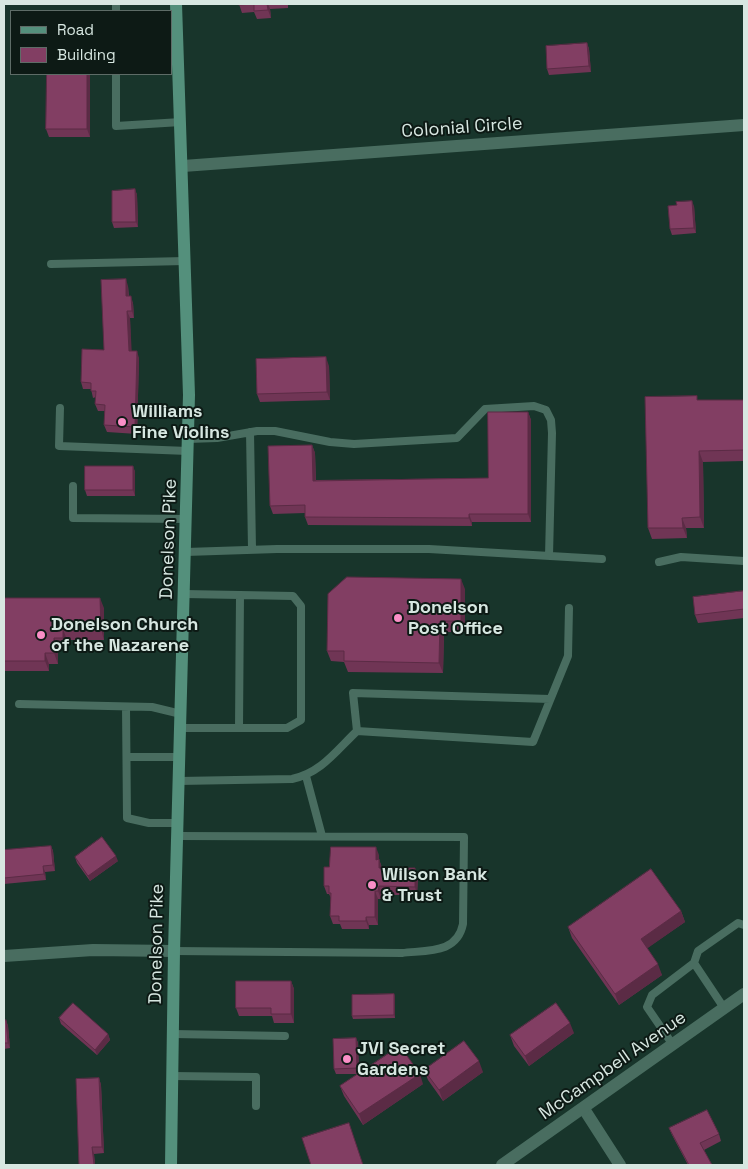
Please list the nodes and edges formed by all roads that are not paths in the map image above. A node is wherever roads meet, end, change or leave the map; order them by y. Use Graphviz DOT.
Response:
graph roads {
  1 [pos="176,4"];
  2 [pos="116,75"];
  3 [pos="181,122"];
  4 [pos="744,125"];
  5 [pos="182,166"];
  6 [pos="185,261"];
  7 [pos="51,264"];
  8 [pos="60,408"];
  9 [pos="250,432"];
  10 [pos="188,445"];
  11 [pos="73,486"];
  12 [pos="186,519"];
  13 [pos="252,549"];
  14 [pos="186,552"];
  15 [pos="549,556"];
  16 [pos="602,559"];
  17 [pos="744,561"];
  18 [pos="659,562"];
  19 [pos="184,594"];
  20 [pos="240,595"];
  21 [pos="569,608"];
  22 [pos="550,699"];
  23 [pos="18,704"];
  24 [pos="126,707"];
  25 [pos="180,714"];
  26 [pos="180,728"];
  27 [pos="239,728"];
  28 [pos="357,731"];
  29 [pos="127,757"];
  30 [pos="180,757"];
  31 [pos="306,776"];
  32 [pos="179,781"];
  33 [pos="177,830"];
  34 [pos="322,836"];
  35 [pos="744,925"];
  36 [pos="174,951"];
  37 [pos="4,956"];
  38 [pos="694,963"];
  39 [pos="744,994"];
  40 [pos="724,1008"];
  41 [pos="173,1034"];
  42 [pos="285,1036"];
  43 [pos="673,1045"];
  44 [pos="172,1076"];
  45 [pos="256,1106"];
  46 [pos="584,1109"];
  47 [pos="171,1165"];
  48 [pos="502,1165"];
  49 [pos="620,1165"];
  1 -- 3 [label="main road, Donelson Pike"];
  2 -- 3 [label="lane"];
  3 -- 5 [label="main road, Donelson Pike"];
  4 -- 5 [label="street, Colonial Circle"];
  5 -- 6 [label="main road, Donelson Pike"];
  6 -- 7 [label="lane"];
  6 -- 10 [label="main road, Donelson Pike"];
  8 -- 10 [label="lane"];
  9 -- 10 [label="lane"];
  9 -- 13 [label="lane"];
  9 -- 15 [label="lane"];
  10 -- 12 [label="main road, Donelson Pike"];
  11 -- 12 [label="lane"];
  12 -- 14 [label="main road, Donelson Pike"];
  13 -- 14 [label="lane"];
  13 -- 15 [label="lane"];
  14 -- 19 [label="main road, Donelson Pike"];
  15 -- 16 [label="lane"];
  17 -- 18 [label="lane"];
  19 -- 20 [label="lane"];
  19 -- 25 [label="main road, Donelson Pike"];
  20 -- 27 [label="lane"];
  20 -- 27 [label="lane"];
  21 -- 22 [label="lane"];
  22 -- 28 [label="lane"];
  22 -- 28 [label="lane"];
  23 -- 24 [label="lane"];
  24 -- 25 [label="lane"];
  24 -- 29 [label="lane"];
  25 -- 26 [label="main road, Donelson Pike"];
  26 -- 27 [label="lane"];
  26 -- 30 [label="main road, Donelson Pike"];
  28 -- 31 [label="lane"];
  29 -- 30 [label="lane"];
  29 -- 33 [label="lane"];
  30 -- 32 [label="main road, Donelson Pike"];
  31 -- 32 [label="lane"];
  31 -- 34 [label="lane"];
  32 -- 33 [label="main road, Donelson Pike"];
  33 -- 34 [label="lane"];
  33 -- 36 [label="main road, Donelson Pike"];
  34 -- 36 [label="lane"];
  35 -- 38 [label="lane"];
  36 -- 37 [label="street"];
  36 -- 41 [label="main road, Donelson Pike"];
  38 -- 40 [label="lane"];
  38 -- 43 [label="lane"];
  39 -- 40 [label="street, McCampbell Avenue"];
  40 -- 43 [label="street, McCampbell Avenue"];
  41 -- 42 [label="lane"];
  41 -- 44 [label="main road, Donelson Pike"];
  43 -- 46 [label="street, McCampbell Avenue"];
  44 -- 45 [label="lane"];
  44 -- 47 [label="main road, Donelson Pike"];
  46 -- 48 [label="street, McCampbell Avenue"];
  46 -- 49 [label="street"];
}
